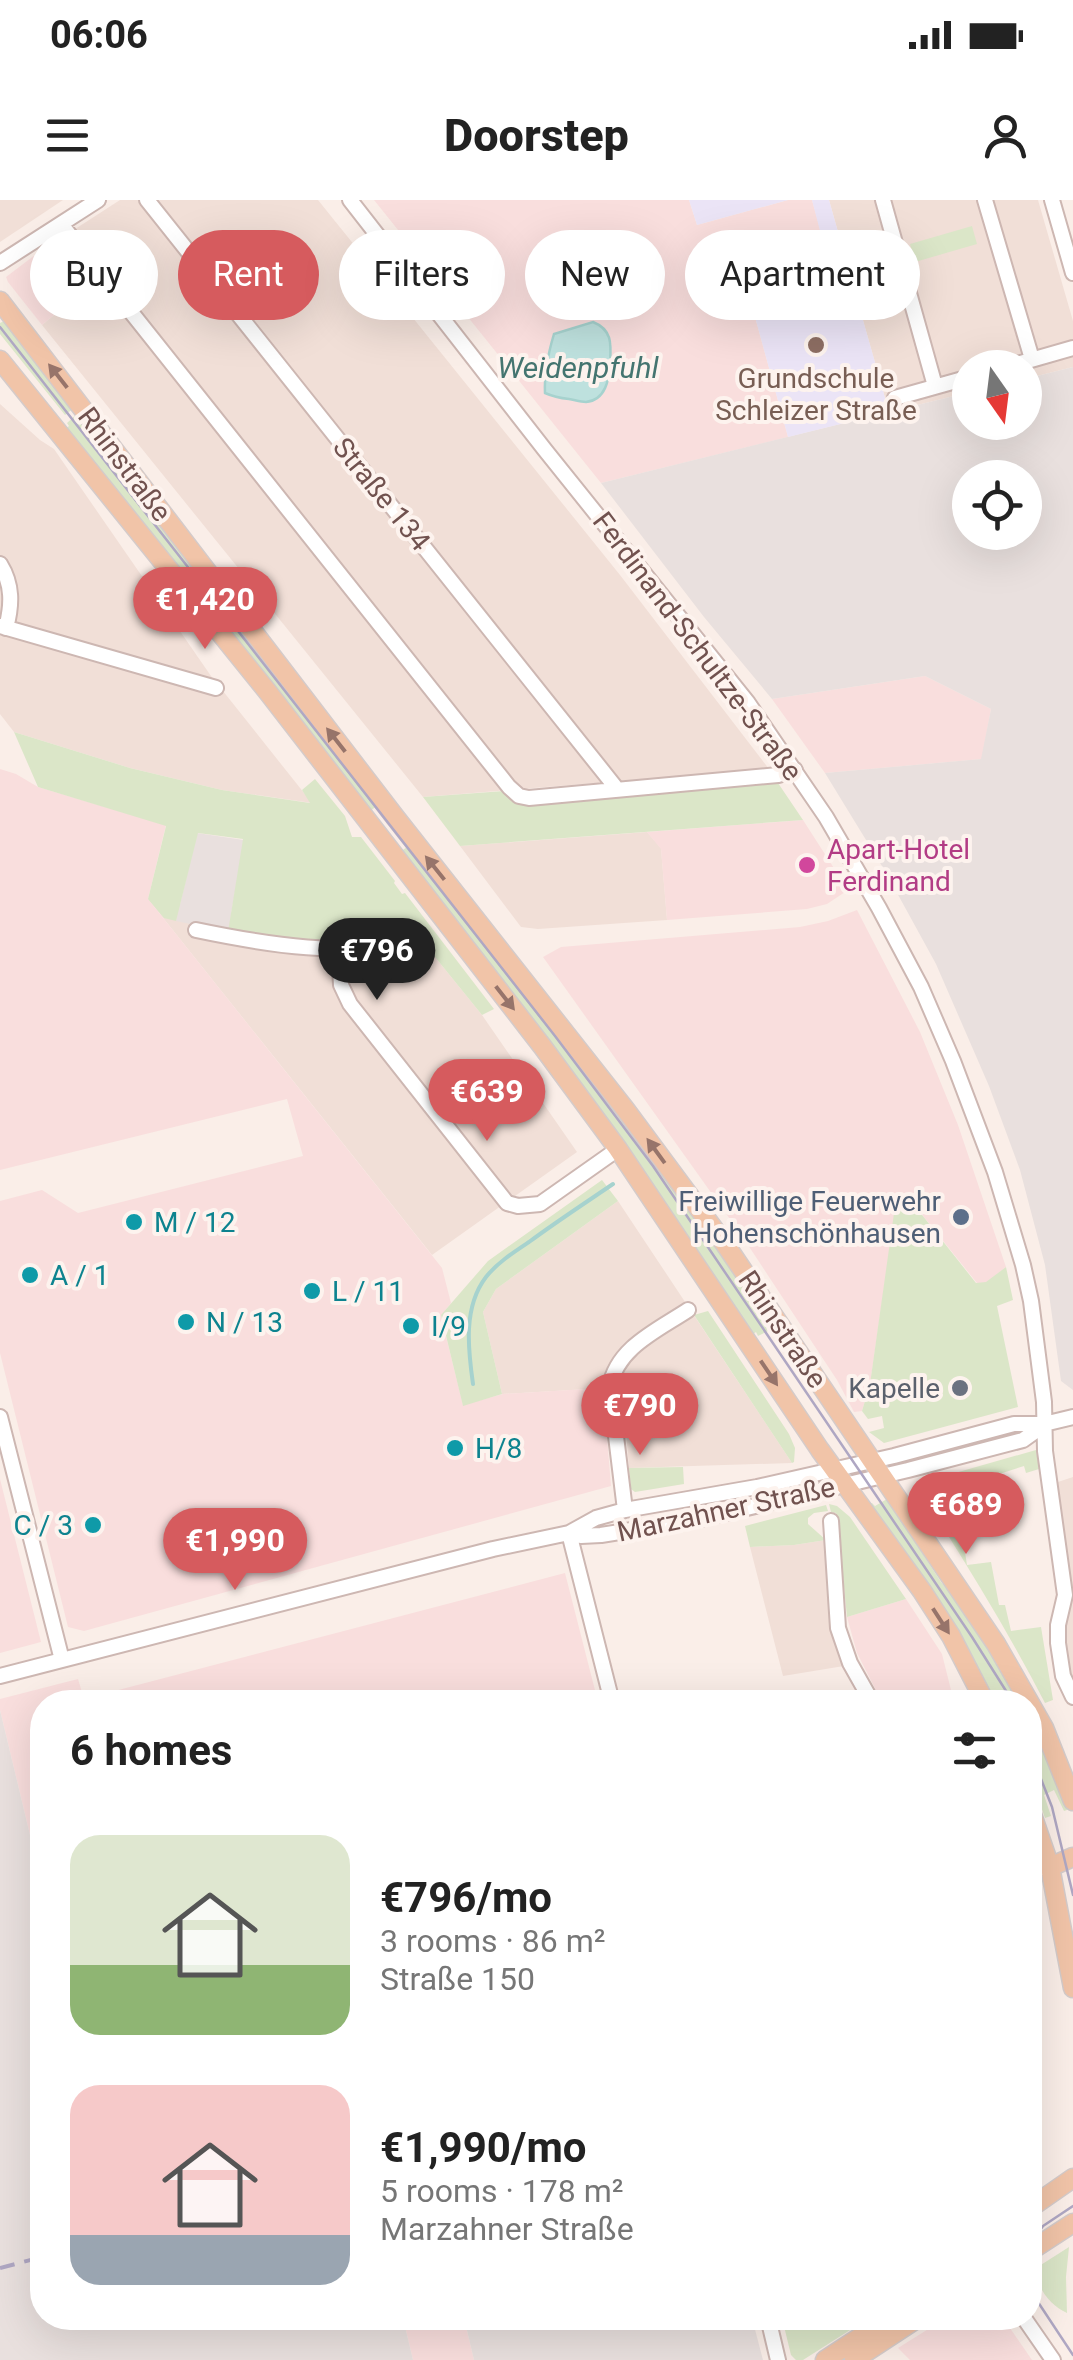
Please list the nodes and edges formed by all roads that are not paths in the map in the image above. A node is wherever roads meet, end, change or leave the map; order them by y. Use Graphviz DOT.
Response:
graph roads {
  1 [pos="98,200"];
  2 [pos="147,200"];
  3 [pos="350,200"];
  4 [pos="882,200"];
  5 [pos="985,200"];
  6 [pos="1052,200"];
  7 [pos="61,224"];
  8 [pos="0,263"];
  9 [pos="1073,273"];
  10 [pos="0,301"];
  11 [pos="1073,348"];
  12 [pos="1029,350"];
  13 [pos="1042,356"];
  14 [pos="0,360"];
  15 [pos="952,382"];
  16 [pos="936,386"];
  17 [pos="895,398"];
  18 [pos="0,564"];
  19 [pos="3,627"];
  20 [pos="216,688"];
  21 [pos="794,770"];
  22 [pos="617,789"];
  23 [pos="196,930"];
  24 [pos="419,946"];
  25 [pos="339,951"];
  26 [pos="618,1149"];
  27 [pos="688,1310"];
  28 [pos="0,1417"];
  29 [pos="1073,1417"];
  30 [pos="1044,1424"];
  31 [pos="870,1467"];
  32 [pos="840,1477"];
  33 [pos="626,1510"];
  34 [pos="830,1521"];
  35 [pos="569,1533"];
  36 [pos="62,1660"];
  37 [pos="0,1676"];
  38 [pos="609,1690"];
  39 [pos="865,1690"];
  40 [pos="979,1690"];
  41 [pos="1023,1690"];
  42 [pos="1073,1697"];
  43 [pos="1042,1724"];
  44 [pos="1073,1801"];
  45 [pos="1042,1844"];
  46 [pos="1073,1857"];
  47 [pos="1042,1867"];
  48 [pos="1050,1867"];
  49 [pos="1073,1867"];
  50 [pos="1073,1988"];
  51 [pos="1073,2178"];
  52 [pos="1042,2200"];
  53 [pos="1073,2222"];
  54 [pos="1042,2243"];
  55 [pos="771,2330"];
  56 [pos="871,2330"];
  57 [pos="900,2330"];
  58 [pos="1032,2330"];
  59 [pos="778,2360"];
  60 [pos="825,2360"];
  61 [pos="854,2360"];
  62 [pos="1053,2360"];
  1 -- 7 [label="street"];
  2 -- 22 [label="street, Straße 134"];
  3 -- 21 [label="street, Ferdinand-Schultze-Straße"];
  4 -- 16 [label="street"];
  5 -- 12 [label="street"];
  6 -- 9 [label="street"];
  7 -- 8 [label="street"];
  7 -- 22 [label="street"];
  31 -- 10 [label="main road, Rhinstraße, one-way"];
  11 -- 13 [label="street"];
  14 -- 26 [label="main road, Rhinstraße, one-way"];
  15 -- 16 [label="street"];
  16 -- 17 [label="street"];
  18 -- 19 [label="street"];
  19 -- 20 [label="street"];
  21 -- 22 [label="street"];
  21 -- 30 [label="street, Ferdinand-Schultze-Straße"];
  23 -- 25 [label="street"];
  24 -- 25 [label="street"];
  25 -- 26 [label="street"];
  26 -- 32 [label="main road, Rhinstraße, one-way"];
  27 -- 33 [label="street"];
  28 -- 36 [label="street"];
  29 -- 30 [label="street"];
  30 -- 31 [label="street"];
  30 -- 42 [label="street, Ferdinand-Schultze-Straße"];
  31 -- 32 [label="street, Marzahner Straße"];
  31 -- 32 [label="street, Marzahner Straße"];
  31 -- 41 [label="main road, Rhinstraße"];
  32 -- 33 [label="street, Marzahner Straße"];
  32 -- 35 [label="street, Marzahner Straße"];
  32 -- 40 [label="main road, Rhinstraße, one-way"];
  33 -- 35 [label="street, Marzahner Straße"];
  34 -- 39 [label="street"];
  35 -- 36 [label="street, Marzahner Straße"];
  35 -- 38 [label="street"];
  36 -- 37 [label="street, Marzahner Straße"];
  43 -- 44 [label="main road, Rhinstraße"];
  45 -- 48 [label="main road"];
  46 -- 48 [label="main road"];
  47 -- 48 [label="street"];
  48 -- 49 [label="main road"];
  48 -- 50 [label="main road"];
  51 -- 52 [label="main road"];
  53 -- 54 [label="main road"];
  55 -- 59 [label="street"];
  56 -- 60 [label="main road"];
  57 -- 61 [label="main road"];
  58 -- 62 [label="street"];
}
